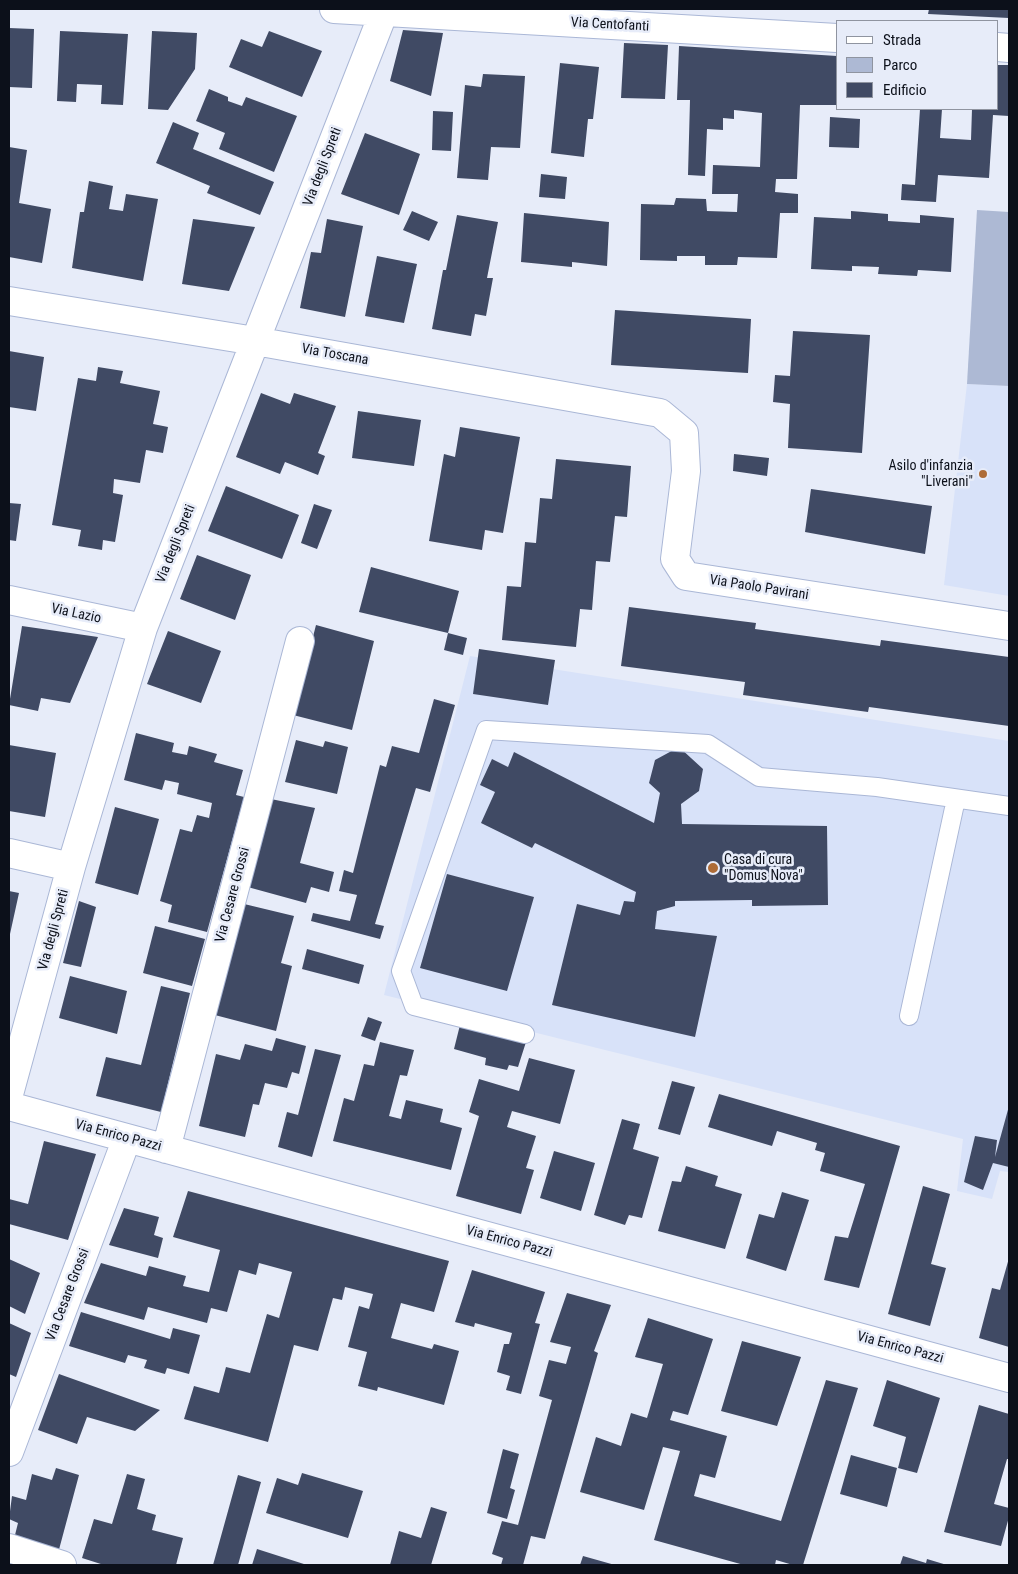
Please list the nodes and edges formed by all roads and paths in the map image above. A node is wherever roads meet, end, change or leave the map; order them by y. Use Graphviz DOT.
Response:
graph roads {
  1 [pos="334,9"];
  2 [pos="384,10"];
  3 [pos="836,38"];
  4 [pos="9,301"];
  5 [pos="255,341"];
  6 [pos="660,413"];
  7 [pos="9,600"];
  8 [pos="1009,626"];
  9 [pos="143,628"];
  10 [pos="300,641"];
  11 [pos="956,798"];
  12 [pos="1009,806"];
  13 [pos="9,853"];
  14 [pos="71,867"];
  15 [pos="909,1016"];
  16 [pos="525,1034"];
  17 [pos="9,1094"];
  18 [pos="9,1106"];
  19 [pos="127,1138"];
  20 [pos="166,1149"];
  21 [pos="1009,1378"];
  22 [pos="9,1452"];
  23 [pos="9,1548"];
  24 [pos="62,1565"];
  1 -- 2 [label="street, Via Centofanti"];
  2 -- 3 [label="street, Via Centofanti"];
  2 -- 5 [label="street, Via degli Spreti"];
  4 -- 5 [label="street, Via Toscana"];
  5 -- 6 [label="street, Via Toscana"];
  5 -- 9 [label="street, Via degli Spreti"];
  6 -- 8 [label="street, Via Paolo Pavirani"];
  7 -- 9 [label="street, Via Lazio"];
  9 -- 14 [label="street, Via degli Spreti"];
  10 -- 20 [label="street, Via Cesare Grossi"];
  11 -- 12 [label="lane"];
  11 -- 15 [label="lane"];
  11 -- 16 [label="lane"];
  13 -- 14 [label="street"];
  14 -- 17 [label="street, Via degli Spreti"];
  18 -- 19 [label="street, Via Enrico Pazzi"];
  19 -- 20 [label="street, Via Enrico Pazzi"];
  19 -- 22 [label="street, Via Cesare Grossi"];
  20 -- 21 [label="street, Via Enrico Pazzi"];
  23 -- 24 [label="street"];
}
